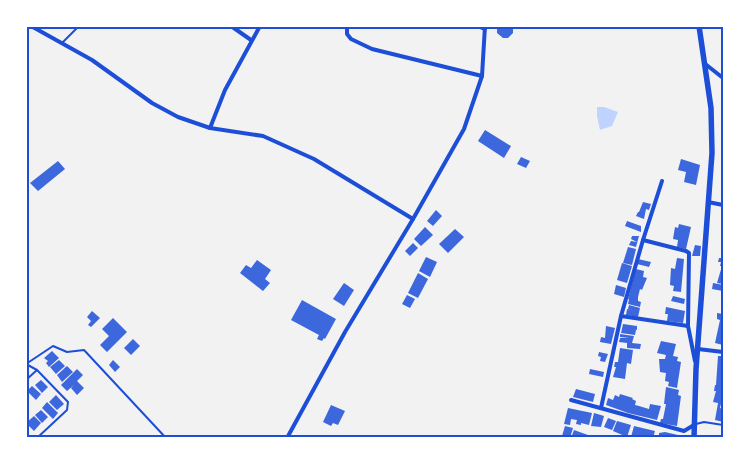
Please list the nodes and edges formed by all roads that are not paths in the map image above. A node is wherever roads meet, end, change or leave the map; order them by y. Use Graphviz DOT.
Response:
graph roads {
  1 [pos="31,26"];
  2 [pos="79,26"];
  3 [pos="232,26"];
  4 [pos="260,26"];
  5 [pos="347,26"];
  6 [pos="477,26"];
  7 [pos="699,26"];
  8 [pos="485,28"];
  9 [pos="252,40"];
  10 [pos="62,42"];
  11 [pos="704,63"];
  12 [pos="482,76"];
  13 [pos="723,78"];
  14 [pos="210,128"];
  15 [pos="662,181"];
  16 [pos="708,202"];
  17 [pos="723,204"];
  18 [pos="414,218"];
  19 [pos="643,240"];
  20 [pos="621,316"];
  21 [pos="688,326"];
  22 [pos="698,349"];
  23 [pos="723,352"];
  24 [pos="26,364"];
  25 [pos="696,369"];
  26 [pos="37,370"];
  27 [pos="26,380"];
  28 [pos="571,400"];
  29 [pos="601,408"];
  30 [pos="694,425"];
  31 [pos="723,425"];
  32 [pos="37,438"];
  33 [pos="166,438"];
  34 [pos="287,438"];
  35 [pos="694,438"];
  1 -- 10 [label="street"];
  2 -- 10 [label="lane"];
  3 -- 9 [label="street"];
  4 -- 9 [label="street"];
  5 -- 12 [label="street"];
  6 -- 8 [label="street"];
  7 -- 11 [label="main road"];
  8 -- 12 [label="street"];
  9 -- 14 [label="street"];
  10 -- 14 [label="street"];
  11 -- 13 [label="street"];
  11 -- 16 [label="main road"];
  12 -- 18 [label="street"];
  14 -- 18 [label="street"];
  15 -- 19 [label="street"];
  16 -- 17 [label="street"];
  16 -- 22 [label="main road"];
  18 -- 34 [label="street"];
  19 -- 20 [label="street"];
  19 -- 21 [label="street"];
  20 -- 21 [label="street"];
  20 -- 29 [label="street"];
  21 -- 25 [label="street"];
  22 -- 23 [label="street"];
  22 -- 25 [label="main road"];
  24 -- 26 [label="lane"];
  24 -- 33 [label="lane"];
  25 -- 30 [label="main road"];
  26 -- 27 [label="lane"];
  26 -- 32 [label="lane"];
  28 -- 29 [label="street"];
  29 -- 30 [label="street"];
  30 -- 31 [label="lane"];
  30 -- 35 [label="main road"];
}
